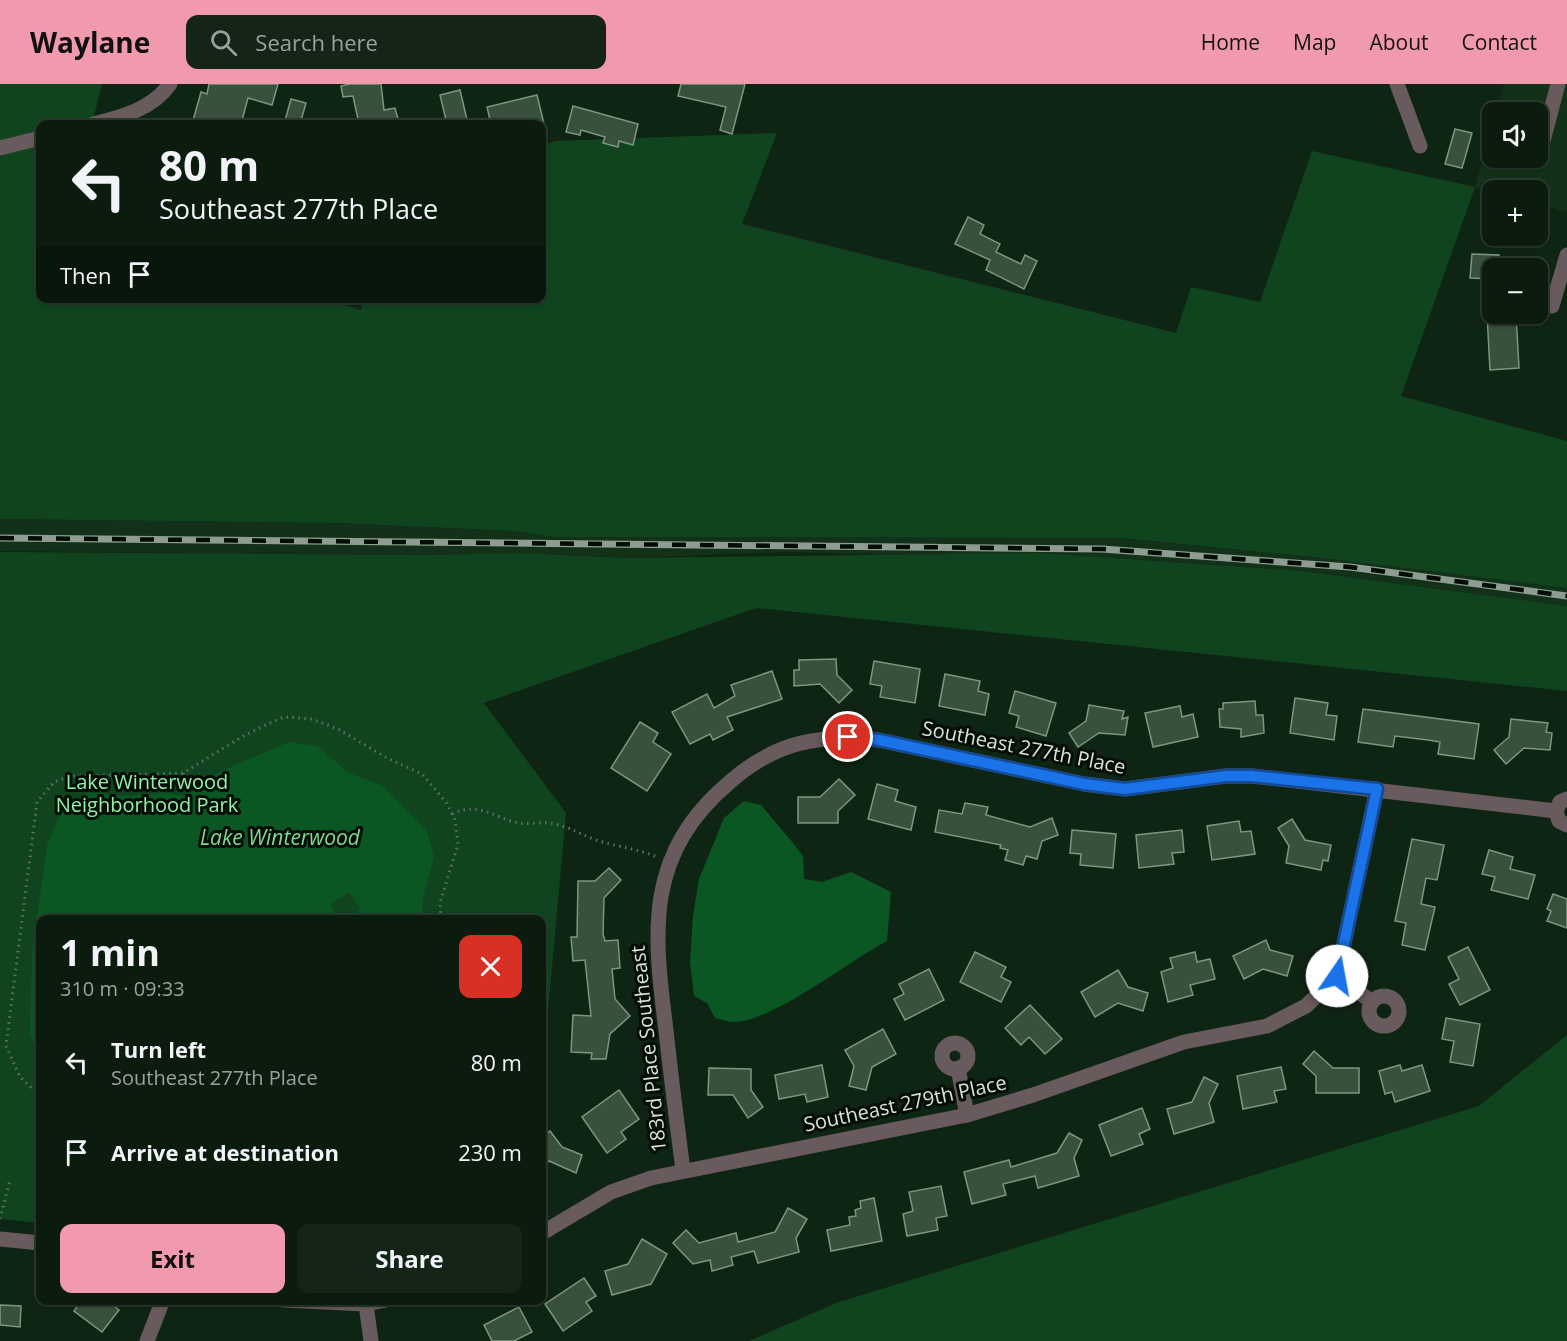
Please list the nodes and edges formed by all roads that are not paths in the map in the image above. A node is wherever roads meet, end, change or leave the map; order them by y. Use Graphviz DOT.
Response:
graph roads {
  1 [pos="171,84"];
  2 [pos="1397,84"];
  3 [pos="1558,84"];
  4 [pos="108,120"];
  5 [pos="1548,122"];
  6 [pos="36,139"];
  7 [pos="1420,146"];
  8 [pos="0,148"];
  9 [pos="1567,255"];
  10 [pos="1552,306"];
  11 [pos="772,753"];
  12 [pos="1377,789"];
  13 [pos="1567,799"];
  14 [pos="1556,811"];
  15 [pos="1567,825"];
  16 [pos="1337,976"];
  17 [pos="1372,1002"];
  18 [pos="958,1068"];
  19 [pos="967,1115"];
  20 [pos="683,1170"];
  21 [pos="546,1231"];
  22 [pos="0,1239"];
  23 [pos="36,1243"];
  24 [pos="161,1305"];
  25 [pos="366,1305"];
  26 [pos="147,1341"];
  27 [pos="371,1341"];
  1 -- 4 [label="street"];
  2 -- 7 [label="street"];
  3 -- 5 [label="street"];
  6 -- 8 [label="street"];
  9 -- 10 [label="street"];
  11 -- 12 [label="street, Southeast 277th Place"];
  11 -- 20 [label="street, 183rd Place Southeast"];
  12 -- 14 [label="street, Southeast 277th Place"];
  12 -- 16 [label="street"];
  13 -- 14 [label="street"];
  14 -- 15 [label="street"];
  16 -- 17 [label="street"];
  16 -- 19 [label="street, Southeast 279th Place"];
  18 -- 19 [label="street"];
  19 -- 20 [label="street, Southeast 279th Place"];
  20 -- 21 [label="street, Southeast 279th Place"];
  22 -- 23 [label="street"];
  24 -- 26 [label="street"];
  25 -- 27 [label="street"];
}
